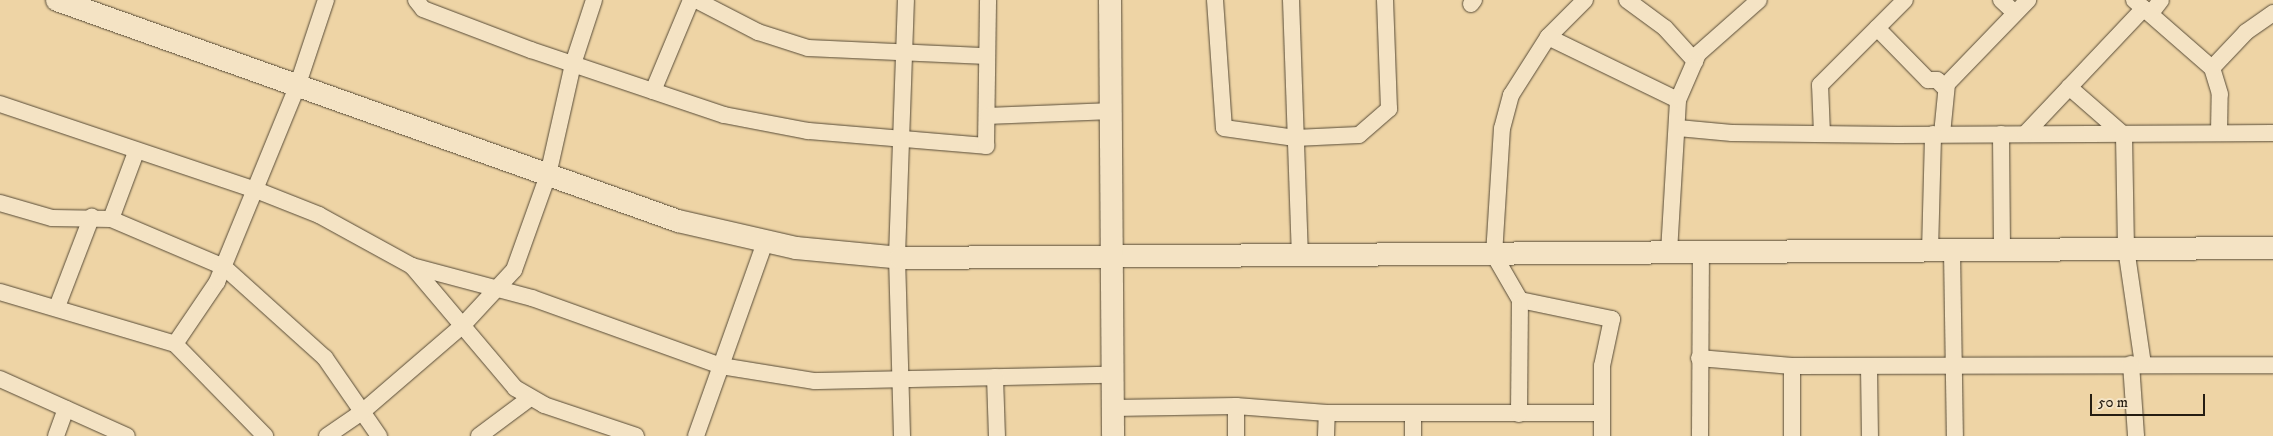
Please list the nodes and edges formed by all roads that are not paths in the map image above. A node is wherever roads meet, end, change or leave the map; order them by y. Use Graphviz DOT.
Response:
graph roads {
  1 [pos="57,0"];
  2 [pos="326,0"];
  3 [pos="416,0"];
  4 [pos="594,0"];
  5 [pos="691,0"];
  6 [pos="696,0"];
  7 [pos="906,0"];
  8 [pos="988,0"];
  9 [pos="1110,0"];
  10 [pos="1215,0"];
  11 [pos="1291,0"];
  12 [pos="1385,0"];
  13 [pos="1585,0"];
  14 [pos="1627,0"];
  15 [pos="1759,0"];
  16 [pos="1906,0"];
  17 [pos="2001,0"];
  18 [pos="2028,0"];
  19 [pos="2161,0"];
  20 [pos="2143,7"];
  21 [pos="2015,13"];
  22 [pos="2273,13"];
  23 [pos="1877,28"];
  24 [pos="1548,37"];
  25 [pos="905,54"];
  26 [pos="987,56"];
  27 [pos="1695,61"];
  28 [pos="573,64"];
  29 [pos="2212,68"];
  30 [pos="297,87"];
  31 [pos="2069,87"];
  32 [pos="1945,88"];
  33 [pos="653,91"];
  34 [pos="1678,100"];
  35 [pos="0,104"];
  36 [pos="1111,111"];
  37 [pos="988,116"];
  38 [pos="1678,128"];
  39 [pos="2273,132"];
  40 [pos="2219,133"];
  41 [pos="1822,134"];
  42 [pos="1938,134"];
  43 [pos="2001,134"];
  44 [pos="2025,134"];
  45 [pos="2124,135"];
  46 [pos="1295,138"];
  47 [pos="902,141"];
  48 [pos="136,152"];
  49 [pos="548,175"];
  50 [pos="256,190"];
  51 [pos="0,202"];
  52 [pos="92,216"];
  53 [pos="111,219"];
  54 [pos="765,242"];
  55 [pos="2126,248"];
  56 [pos="2273,248"];
  57 [pos="2002,251"];
  58 [pos="1669,252"];
  59 [pos="1701,252"];
  60 [pos="1930,252"];
  61 [pos="1952,252"];
  62 [pos="1111,255"];
  63 [pos="1300,255"];
  64 [pos="1494,255"];
  65 [pos="897,256"];
  66 [pos="412,266"];
  67 [pos="224,267"];
  68 [pos="499,290"];
  69 [pos="0,292"];
  70 [pos="1520,300"];
  71 [pos="57,308"];
  72 [pos="462,325"];
  73 [pos="175,344"];
  74 [pos="1699,358"];
  75 [pos="2137,364"];
  76 [pos="2273,365"];
  77 [pos="721,366"];
  78 [pos="1792,366"];
  79 [pos="1954,366"];
  80 [pos="1869,367"];
  81 [pos="1112,375"];
  82 [pos="995,377"];
  83 [pos="0,379"];
  84 [pos="899,380"];
  85 [pos="530,398"];
  86 [pos="1236,406"];
  87 [pos="1113,408"];
  88 [pos="66,409"];
  89 [pos="362,412"];
  90 [pos="1327,413"];
  91 [pos="1412,413"];
  92 [pos="1602,413"];
  93 [pos="1519,414"];
  94 [pos="597,431"];
  95 [pos="56,436"];
  96 [pos="127,436"];
  97 [pos="265,436"];
  98 [pos="327,436"];
  99 [pos="379,436"];
  100 [pos="479,436"];
  101 [pos="636,436"];
  102 [pos="696,436"];
  103 [pos="902,436"];
  104 [pos="997,436"];
  105 [pos="1113,436"];
  106 [pos="1236,436"];
  107 [pos="1326,436"];
  108 [pos="1413,436"];
  109 [pos="1602,436"];
  110 [pos="1700,436"];
  111 [pos="1792,436"];
  112 [pos="1870,436"];
  113 [pos="1955,436"];
  114 [pos="2136,436"];
  1 -- 30 [label="street"];
  2 -- 30 [label="street"];
  3 -- 28 [label="street"];
  4 -- 28 [label="street"];
  5 -- 33 [label="street"];
  6 -- 25 [label="street"];
  7 -- 25 [label="street"];
  8 -- 26 [label="street"];
  9 -- 36 [label="street"];
  10 -- 46 [label="street"];
  11 -- 46 [label="street"];
  12 -- 46 [label="street"];
  13 -- 24 [label="street"];
  14 -- 27 [label="street"];
  15 -- 27 [label="street"];
  16 -- 23 [label="street"];
  17 -- 21 [label="street"];
  18 -- 21 [label="street"];
  19 -- 20 [label="street"];
  20 -- 29 [label="street"];
  20 -- 31 [label="street"];
  21 -- 32 [label="street"];
  22 -- 29 [label="street"];
  23 -- 32 [label="street"];
  23 -- 41 [label="street"];
  24 -- 34 [label="street"];
  24 -- 64 [label="street"];
  25 -- 26 [label="street"];
  25 -- 47 [label="street"];
  26 -- 37 [label="street"];
  27 -- 34 [label="street"];
  28 -- 33 [label="street"];
  28 -- 49 [label="street"];
  29 -- 40 [label="street"];
  30 -- 49 [label="street"];
  30 -- 50 [label="street"];
  31 -- 44 [label="street"];
  31 -- 45 [label="street"];
  32 -- 42 [label="street"];
  33 -- 47 [label="street"];
  34 -- 38 [label="street"];
  35 -- 48 [label="street"];
  36 -- 37 [label="street"];
  36 -- 62 [label="street"];
  37 -- 47 [label="street"];
  38 -- 41 [label="street"];
  38 -- 58 [label="street"];
  39 -- 40 [label="street"];
  40 -- 45 [label="street"];
  41 -- 42 [label="street"];
  42 -- 43 [label="street"];
  42 -- 60 [label="street"];
  43 -- 44 [label="street"];
  43 -- 57 [label="street"];
  44 -- 45 [label="street"];
  45 -- 55 [label="street"];
  46 -- 63 [label="street"];
  47 -- 65 [label="street"];
  48 -- 50 [label="street"];
  48 -- 53 [label="street"];
  49 -- 54 [label="street"];
  49 -- 68 [label="street"];
  50 -- 66 [label="street"];
  50 -- 67 [label="street"];
  51 -- 52 [label="street"];
  52 -- 53 [label="street"];
  52 -- 71 [label="street"];
  53 -- 67 [label="street"];
  54 -- 65 [label="street"];
  54 -- 77 [label="street"];
  55 -- 56 [label="street"];
  55 -- 57 [label="street"];
  55 -- 75 [label="street"];
  57 -- 61 [label="street"];
  58 -- 59 [label="street"];
  58 -- 64 [label="street"];
  59 -- 60 [label="street"];
  59 -- 74 [label="street"];
  60 -- 61 [label="street"];
  61 -- 79 [label="street"];
  62 -- 63 [label="street"];
  62 -- 65 [label="street"];
  62 -- 81 [label="street"];
  63 -- 64 [label="street"];
  64 -- 70 [label="street"];
  65 -- 84 [label="street"];
  66 -- 68 [label="street"];
  66 -- 72 [label="street"];
  67 -- 73 [label="street"];
  67 -- 89 [label="street"];
  68 -- 72 [label="street"];
  68 -- 77 [label="street"];
  69 -- 71 [label="street"];
  70 -- 92 [label="street"];
  70 -- 93 [label="street"];
  71 -- 73 [label="street"];
  72 -- 85 [label="street"];
  72 -- 89 [label="street"];
  73 -- 97 [label="street"];
  74 -- 78 [label="street"];
  74 -- 110 [label="street"];
  75 -- 76 [label="street"];
  75 -- 79 [label="street"];
  75 -- 114 [label="street"];
  77 -- 84 [label="street"];
  77 -- 102 [label="street"];
  78 -- 80 [label="street"];
  78 -- 111 [label="street"];
  79 -- 80 [label="street"];
  79 -- 113 [label="street"];
  80 -- 112 [label="street"];
  81 -- 82 [label="street"];
  81 -- 87 [label="street"];
  82 -- 84 [label="street"];
  82 -- 104 [label="street"];
  83 -- 88 [label="street"];
  84 -- 103 [label="street"];
  85 -- 94 [label="street"];
  85 -- 100 [label="street"];
  86 -- 87 [label="street"];
  86 -- 90 [label="street"];
  86 -- 106 [label="street"];
  87 -- 105 [label="street"];
  88 -- 95 [label="street"];
  88 -- 96 [label="street"];
  89 -- 98 [label="street"];
  89 -- 99 [label="street"];
  90 -- 91 [label="street"];
  90 -- 107 [label="street"];
  91 -- 93 [label="street"];
  91 -- 108 [label="street"];
  92 -- 93 [label="street"];
  92 -- 109 [label="street"];
  94 -- 101 [label="street"];
}
